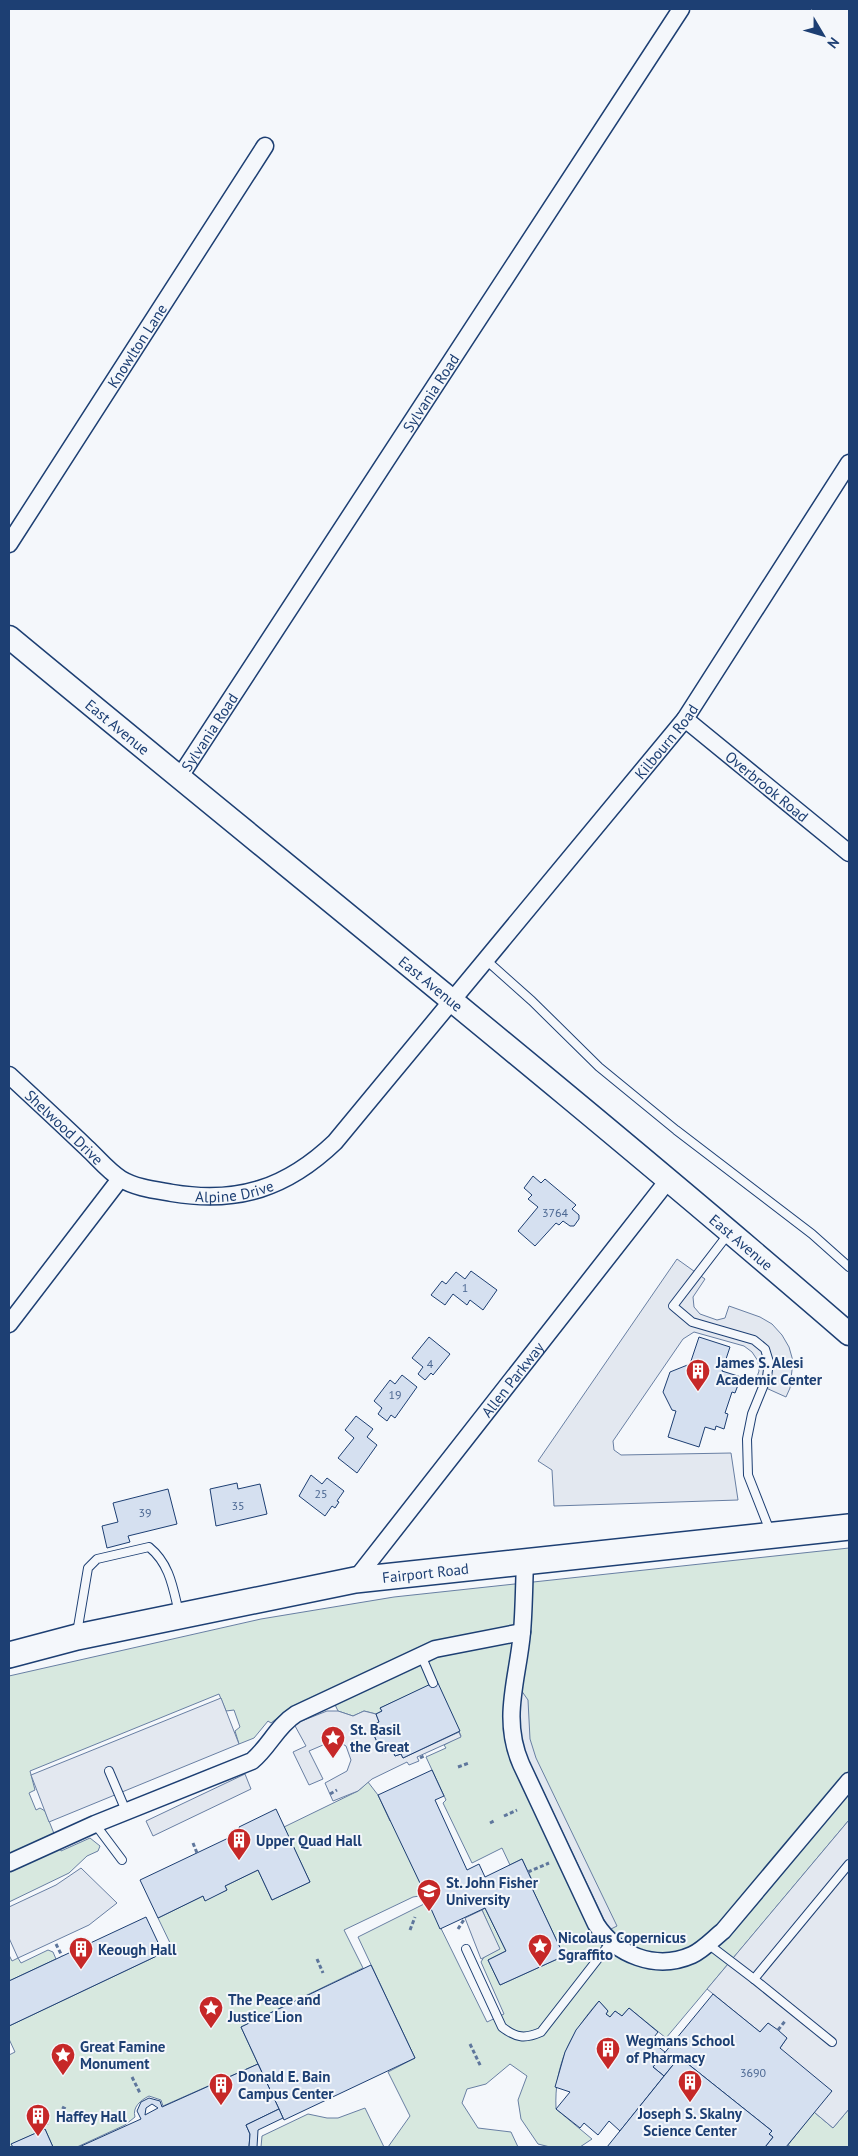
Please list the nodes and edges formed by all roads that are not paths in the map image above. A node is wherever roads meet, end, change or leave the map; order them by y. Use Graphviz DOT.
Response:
graph roads {
  1 [pos="681,9"];
  2 [pos="265,146"];
  3 [pos="847,473"];
  4 [pos="9,544"];
  5 [pos="9,637"];
  6 [pos="685,719"];
  7 [pos="179,778"];
  8 [pos="849,852"];
  9 [pos="486,960"];
  10 [pos="453,1000"];
  11 [pos="9,1075"];
  12 [pos="120,1179"];
  13 [pos="669,1179"];
  14 [pos="730,1231"];
  15 [pos="849,1266"];
  16 [pos="9,1324"];
  17 [pos="849,1334"];
  18 [pos="849,1527"];
  19 [pos="772,1535"];
  20 [pos="525,1562"];
  21 [pos="355,1580"];
  22 [pos="181,1617"];
  23 [pos="522,1632"];
  24 [pos="77,1637"];
  25 [pos="9,1655"];
  26 [pos="421,1655"];
  27 [pos="433,1683"];
  28 [pos="109,1772"];
  29 [pos="849,1780"];
  30 [pos="126,1811"];
  31 [pos="94,1824"];
  32 [pos="122,1860"];
  33 [pos="9,1863"];
  34 [pos="849,1864"];
  35 [pos="611,1942"];
  36 [pos="708,1944"];
  37 [pos="466,1949"];
  38 [pos="754,1979"];
  39 [pos="832,2042"];
  1 -- 7 [label="street, Sylvania Road"];
  2 -- 4 [label="street, Knowlton Lane"];
  3 -- 6 [label="street, Kilbourn Road"];
  5 -- 7 [label="main road, East Avenue"];
  6 -- 8 [label="street, Overbrook Road"];
  6 -- 9 [label="street, Kilbourn Road"];
  7 -- 10 [label="main road, East Avenue"];
  9 -- 10 [label="street, Kilbourn Road"];
  9 -- 15 [label="lane"];
  10 -- 12 [label="street, Alpine Drive"];
  10 -- 13 [label="main road, East Avenue"];
  11 -- 12 [label="street, Shelwood Drive"];
  12 -- 16 [label="street"];
  13 -- 14 [label="main road, East Avenue"];
  13 -- 21 [label="street, Allen Parkway"];
  14 -- 17 [label="main road, East Avenue"];
  14 -- 19 [label="lane"];
  18 -- 19 [label="main road, Fairport Road"];
  19 -- 20 [label="main road, Fairport Road"];
  20 -- 21 [label="main road, Fairport Road"];
  20 -- 23 [label="street"];
  21 -- 22 [label="main road, Fairport Road"];
  22 -- 24 [label="main road, Fairport Road"];
  22 -- 24 [label="lane"];
  23 -- 26 [label="street"];
  23 -- 35 [label="street"];
  24 -- 25 [label="main road, Fairport Road"];
  26 -- 27 [label="lane"];
  26 -- 30 [label="street"];
  28 -- 30 [label="lane"];
  29 -- 36 [label="street"];
  30 -- 31 [label="street"];
  31 -- 32 [label="lane"];
  31 -- 33 [label="street"];
  34 -- 38 [label="lane"];
  35 -- 36 [label="street"];
  35 -- 37 [label="lane"];
  36 -- 38 [label="lane"];
  38 -- 39 [label="lane"];
}
